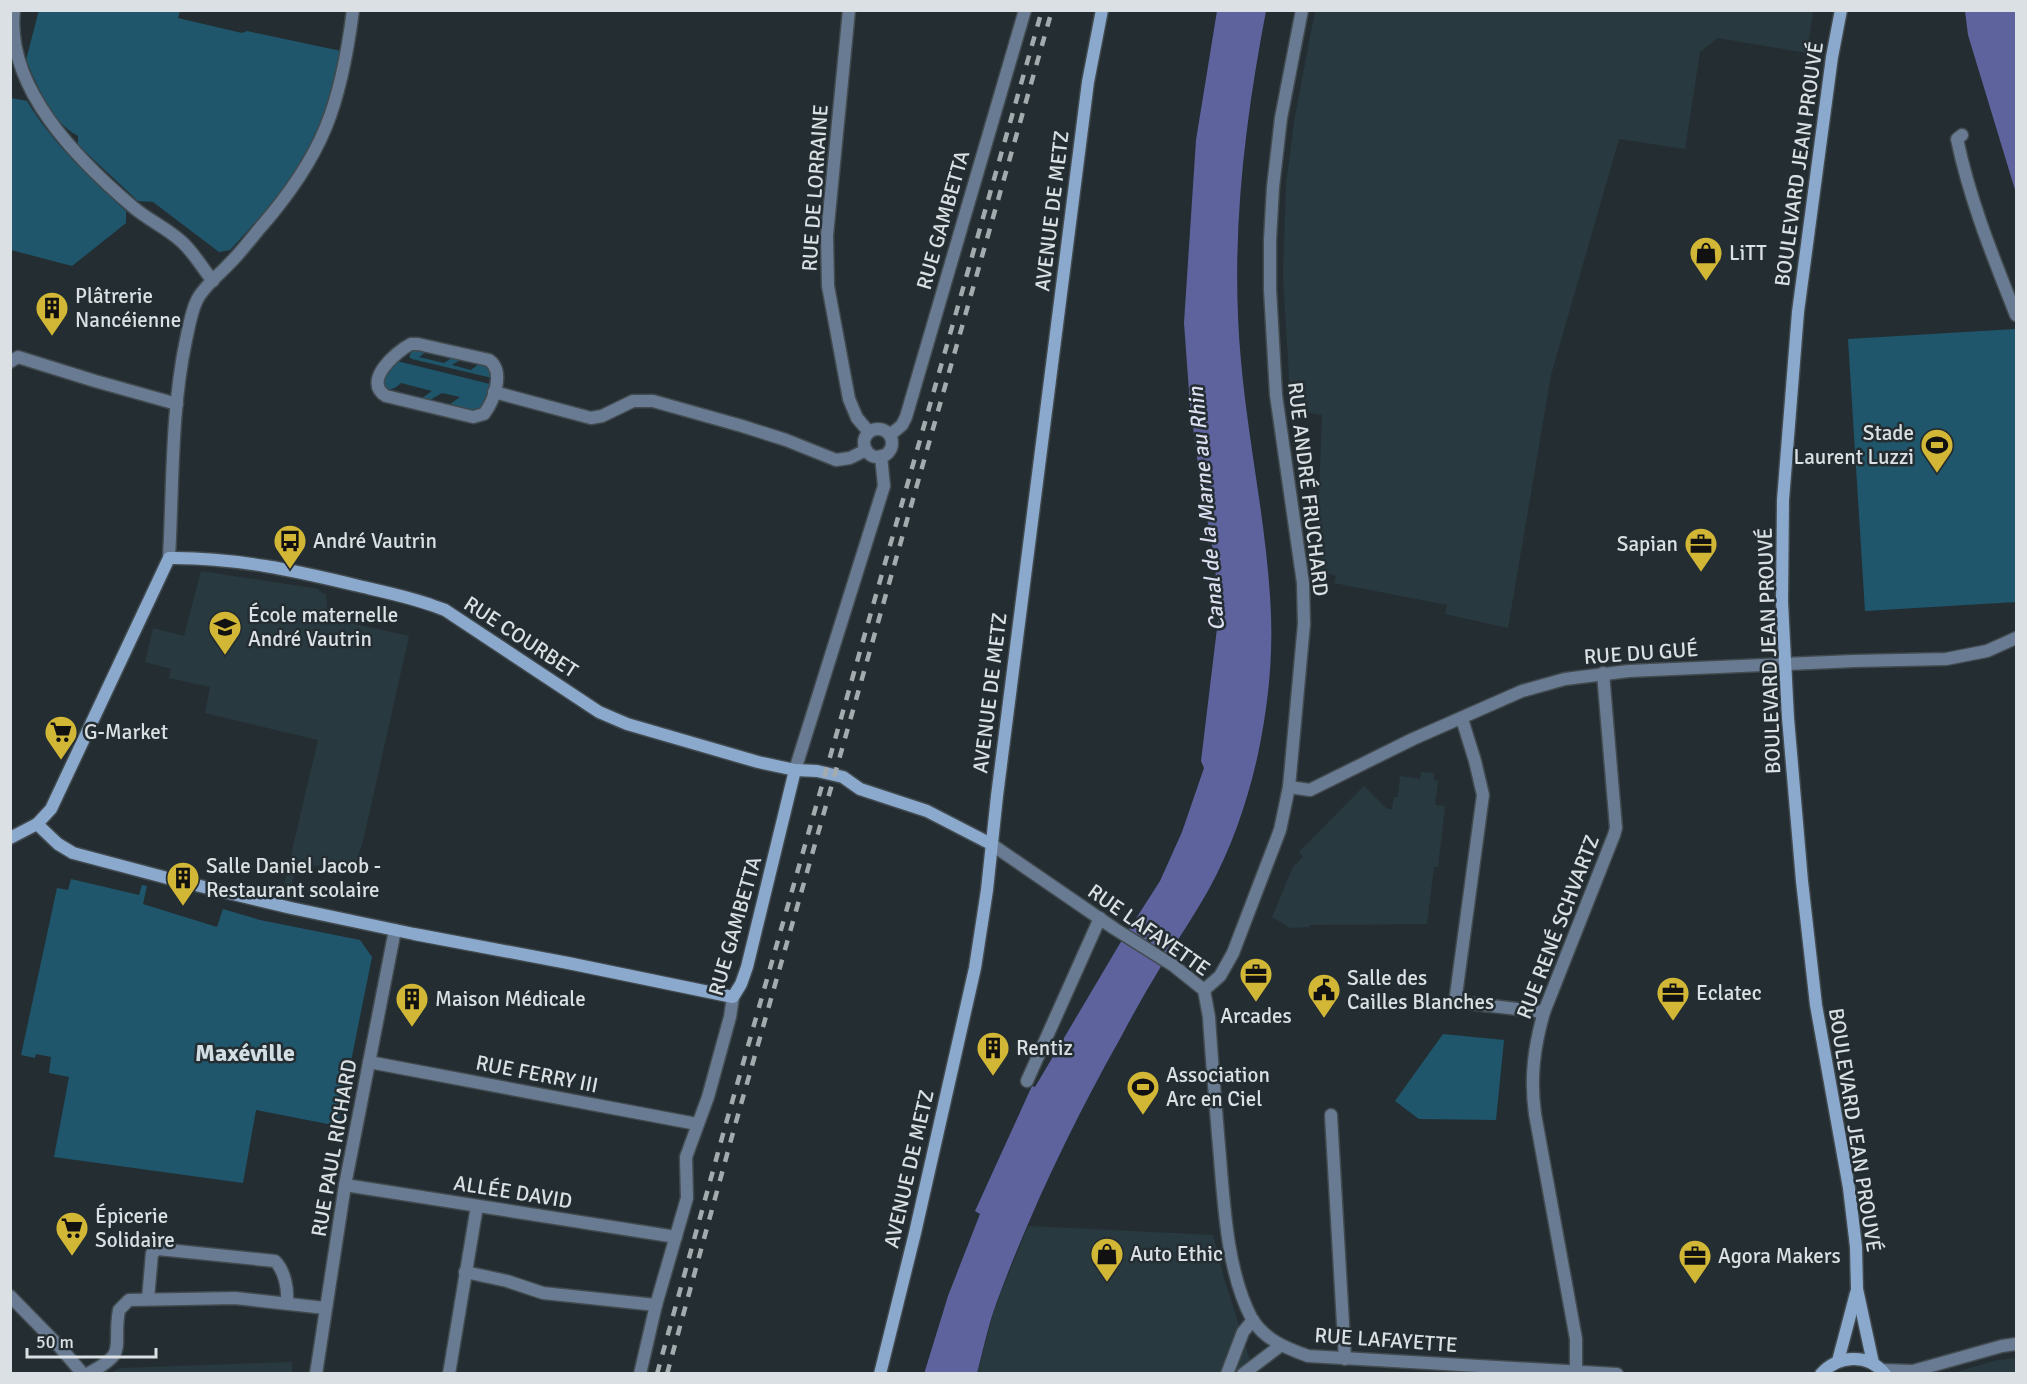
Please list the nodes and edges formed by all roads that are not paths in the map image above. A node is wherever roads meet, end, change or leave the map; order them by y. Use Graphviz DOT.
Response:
graph roads {
  1 [pos="14,10"];
  2 [pos="353,10"];
  3 [pos="849,10"];
  4 [pos="1025,10"];
  5 [pos="1102,10"];
  6 [pos="1302,10"];
  7 [pos="1841,10"];
  8 [pos="1962,135"];
  9 [pos="213,281"];
  10 [pos="2016,315"];
  11 [pos="10,362"];
  12 [pos="494,392"];
  13 [pos="177,404"];
  14 [pos="869,432"];
  15 [pos="890,435"];
  16 [pos="866,450"];
  17 [pos="881,456"];
  18 [pos="169,558"];
  19 [pos="2016,638"];
  20 [pos="1784,664"];
  21 [pos="1603,673"];
  22 [pos="1462,719"];
  23 [pos="795,770"];
  24 [pos="1289,788"];
  25 [pos="37,824"];
  26 [pos="10,838"];
  27 [pos="991,844"];
  28 [pos="1100,918"];
  29 [pos="395,930"];
  30 [pos="1204,990"];
  31 [pos="733,997"];
  32 [pos="1544,1012"];
  33 [pos="369,1062"];
  34 [pos="1027,1081"];
  35 [pos="1331,1115"];
  36 [pos="697,1124"];
  37 [pos="345,1185"];
  38 [pos="477,1206"];
  39 [pos="676,1237"];
  40 [pos="465,1272"];
  41 [pos="1857,1289"];
  42 [pos="10,1296"];
  43 [pos="148,1299"];
  44 [pos="287,1303"];
  45 [pos="656,1305"];
  46 [pos="326,1308"];
  47 [pos="1253,1320"];
  48 [pos="2016,1344"];
  49 [pos="1280,1346"];
  50 [pos="1345,1359"];
  51 [pos="1838,1361"];
  52 [pos="1880,1369"];
  53 [pos="1576,1372"];
  54 [pos="1912,1372"];
  55 [pos="1819,1373"];
  56 [pos="85,1374"];
  57 [pos="316,1374"];
  58 [pos="449,1374"];
  59 [pos="640,1374"];
  60 [pos="880,1374"];
  61 [pos="1227,1374"];
  62 [pos="1243,1374"];
  63 [pos="1617,1374"];
  1 -- 9 [label="street"];
  2 -- 9 [label="street"];
  3 -- 14 [label="street, RUE DE LORRAINE"];
  4 -- 15 [label="street, RUE GAMBETTA"];
  5 -- 27 [label="street, AVENUE DE METZ"];
  6 -- 24 [label="street, RUE ANDRÉ FRUCHARD"];
  7 -- 20 [label="street, BOULEVARD JEAN PROUVÉ"];
  8 -- 10 [label="street"];
  9 -- 13 [label="street"];
  11 -- 13 [label="street"];
  12 -- 12 [label="street"];
  12 -- 16 [label="street"];
  13 -- 18 [label="street"];
  14 -- 15 [label="street"];
  14 -- 16 [label="street"];
  15 -- 17 [label="street"];
  16 -- 17 [label="street"];
  17 -- 23 [label="street, RUE GAMBETTA"];
  18 -- 23 [label="street, RUE COURBET"];
  18 -- 25 [label="street"];
  19 -- 20 [label="street, RUE DU GUÉ"];
  20 -- 21 [label="street, RUE DU GUÉ"];
  20 -- 41 [label="street, BOULEVARD JEAN PROUVÉ"];
  21 -- 22 [label="street, RUE DU GUÉ"];
  21 -- 32 [label="street, RUE RENÉ SCHVARTZ"];
  22 -- 24 [label="street, RUE DU GUÉ"];
  22 -- 32 [label="street"];
  23 -- 27 [label="street, RUE COURBET"];
  23 -- 31 [label="street, RUE GAMBETTA"];
  24 -- 30 [label="street, RUE ANDRÉ FRUCHARD"];
  25 -- 26 [label="street"];
  25 -- 29 [label="street"];
  27 -- 28 [label="street, RUE LAFAYETTE"];
  27 -- 60 [label="street, AVENUE DE METZ"];
  28 -- 30 [label="street, RUE LAFAYETTE"];
  28 -- 34 [label="street"];
  29 -- 31 [label="street"];
  29 -- 33 [label="street, RUE PAUL RICHARD"];
  30 -- 47 [label="street, RUE LAFAYETTE"];
  31 -- 36 [label="street, RUE GAMBETTA"];
  32 -- 53 [label="street, RUE RENÉ SCHVARTZ"];
  33 -- 36 [label="street, RUE FERRY III"];
  33 -- 37 [label="street, RUE PAUL RICHARD"];
  35 -- 50 [label="street"];
  36 -- 39 [label="street, RUE GAMBETTA"];
  37 -- 38 [label="street, ALLÉE DAVID"];
  37 -- 46 [label="street, RUE PAUL RICHARD"];
  38 -- 39 [label="street, ALLÉE DAVID"];
  38 -- 40 [label="street"];
  39 -- 45 [label="street, RUE GAMBETTA"];
  40 -- 45 [label="street"];
  40 -- 58 [label="street"];
  41 -- 51 [label="street, BOULEVARD JEAN PROUVÉ"];
  41 -- 52 [label="street, BOULEVARD JEAN PROUVÉ"];
  42 -- 56 [label="street"];
  43 -- 44 [label="street"];
  43 -- 44 [label="street"];
  43 -- 56 [label="street"];
  44 -- 46 [label="street"];
  45 -- 59 [label="street, RUE GAMBETTA"];
  46 -- 57 [label="street, RUE PAUL RICHARD"];
  47 -- 49 [label="street, RUE LAFAYETTE"];
  47 -- 61 [label="street"];
  48 -- 54 [label="street"];
  49 -- 50 [label="street, RUE LAFAYETTE"];
  49 -- 62 [label="street"];
  50 -- 53 [label="street, RUE LAFAYETTE"];
  51 -- 52 [label="street"];
  51 -- 55 [label="street"];
  52 -- 54 [label="street"];
  53 -- 63 [label="street, RUE LAFAYETTE"];
}
